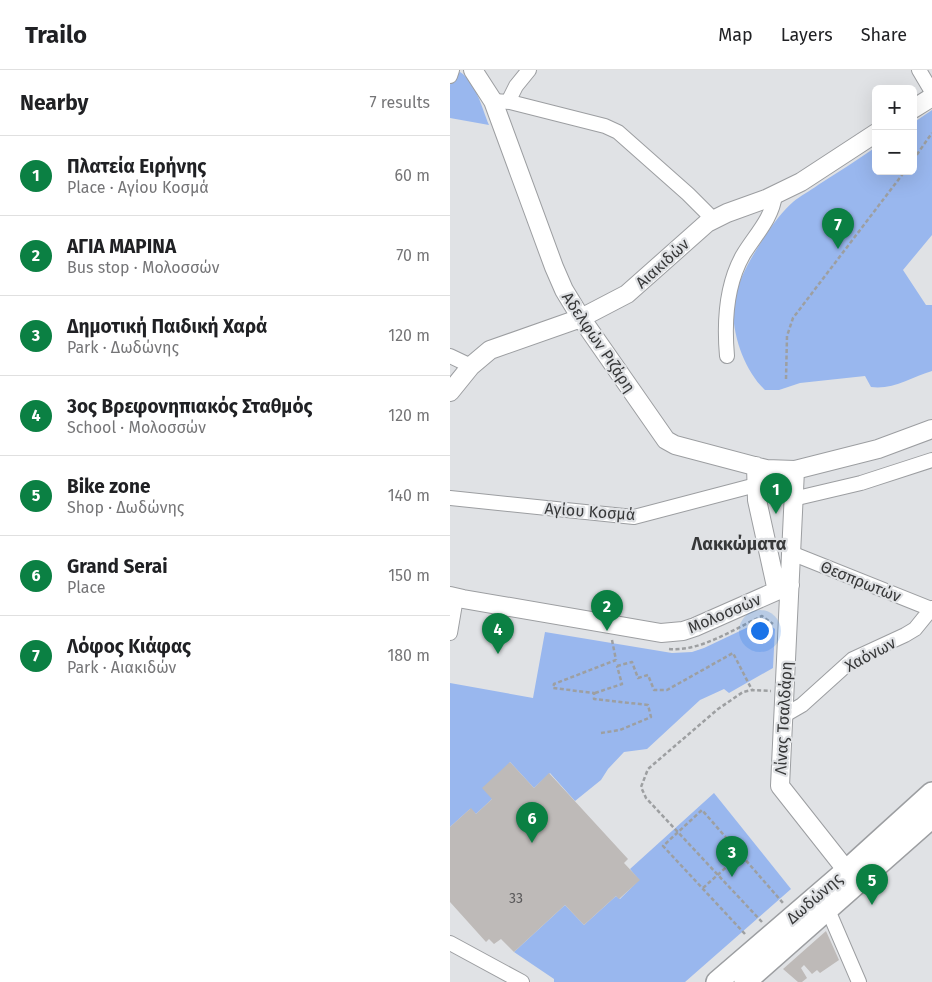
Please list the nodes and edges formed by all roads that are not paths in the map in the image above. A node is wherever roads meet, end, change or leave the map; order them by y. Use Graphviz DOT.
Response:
graph roads {
  1 [pos="452,70"];
  2 [pos="473,70"];
  3 [pos="529,70"];
  4 [pos="919,70"];
  5 [pos="450,76"];
  6 [pos="932,92"];
  7 [pos="932,97"];
  8 [pos="501,101"];
  9 [pos="917,106"];
  10 [pos="872,136"];
  11 [pos="775,195"];
  12 [pos="712,219"];
  13 [pos="580,318"];
  14 [pos="450,356"];
  15 [pos="727,356"];
  16 [pos="471,366"];
  17 [pos="450,392"];
  18 [pos="932,429"];
  19 [pos="932,460"];
  20 [pos="756,466"];
  21 [pos="795,470"];
  22 [pos="756,485"];
  23 [pos="450,498"];
  24 [pos="793,499"];
  25 [pos="791,553"];
  26 [pos="784,588"];
  27 [pos="453,597"];
  28 [pos="931,609"];
  29 [pos="450,633"];
  30 [pos="783,716"];
  31 [pos="932,793"];
  32 [pos="931,825"];
  33 [pos="852,877"];
  34 [pos="828,910"];
  35 [pos="450,944"];
  36 [pos="522,982"];
  37 [pos="718,982"];
  38 [pos="745,982"];
  39 [pos="859,982"];
  1 -- 5 [label="street"];
  2 -- 8 [label="street, Αδελφών Ριζάρη"];
  3 -- 8 [label="street"];
  4 -- 6 [label="street"];
  7 -- 9 [label="street"];
  8 -- 12 [label="street"];
  8 -- 13 [label="street, Αδελφών Ριζάρη"];
  10 -- 11 [label="street, Αιακιδών"];
  11 -- 12 [label="street, Αιακιδών"];
  11 -- 15 [label="street"];
  12 -- 13 [label="street, Αιακιδών"];
  13 -- 16 [label="street, Αιακιδών"];
  13 -- 20 [label="street, Αδελφών Ριζάρη"];
  14 -- 16 [label="street"];
  16 -- 17 [label="street, Αιακιδών"];
  18 -- 21 [label="street"];
  19 -- 24 [label="street"];
  20 -- 21 [label="street"];
  20 -- 22 [label="street"];
  21 -- 24 [label="street"];
  22 -- 23 [label="street, Αγίου Κοσμά"];
  22 -- 26 [label="street"];
  24 -- 25 [label="street"];
  25 -- 26 [label="street"];
  25 -- 28 [label="street, Θεσπρωτών"];
  26 -- 27 [label="street, Μολοσσών"];
  26 -- 30 [label="street, Λίνας Τσαλδάρη"];
  27 -- 29 [label="street"];
  28 -- 30 [label="street, Χαόνων"];
  30 -- 33 [label="street, Λίνας Τσαλδάρη"];
  31 -- 33 [label="main road, Δωδώνης"];
  32 -- 33 [label="main road, Δωδώνης"];
  33 -- 34 [label="main road, Δωδώνης"];
  33 -- 37 [label="main road, Δωδώνης"];
  34 -- 38 [label="main road, Δωδώνης"];
  34 -- 39 [label="street"];
  35 -- 36 [label="street"];
}
